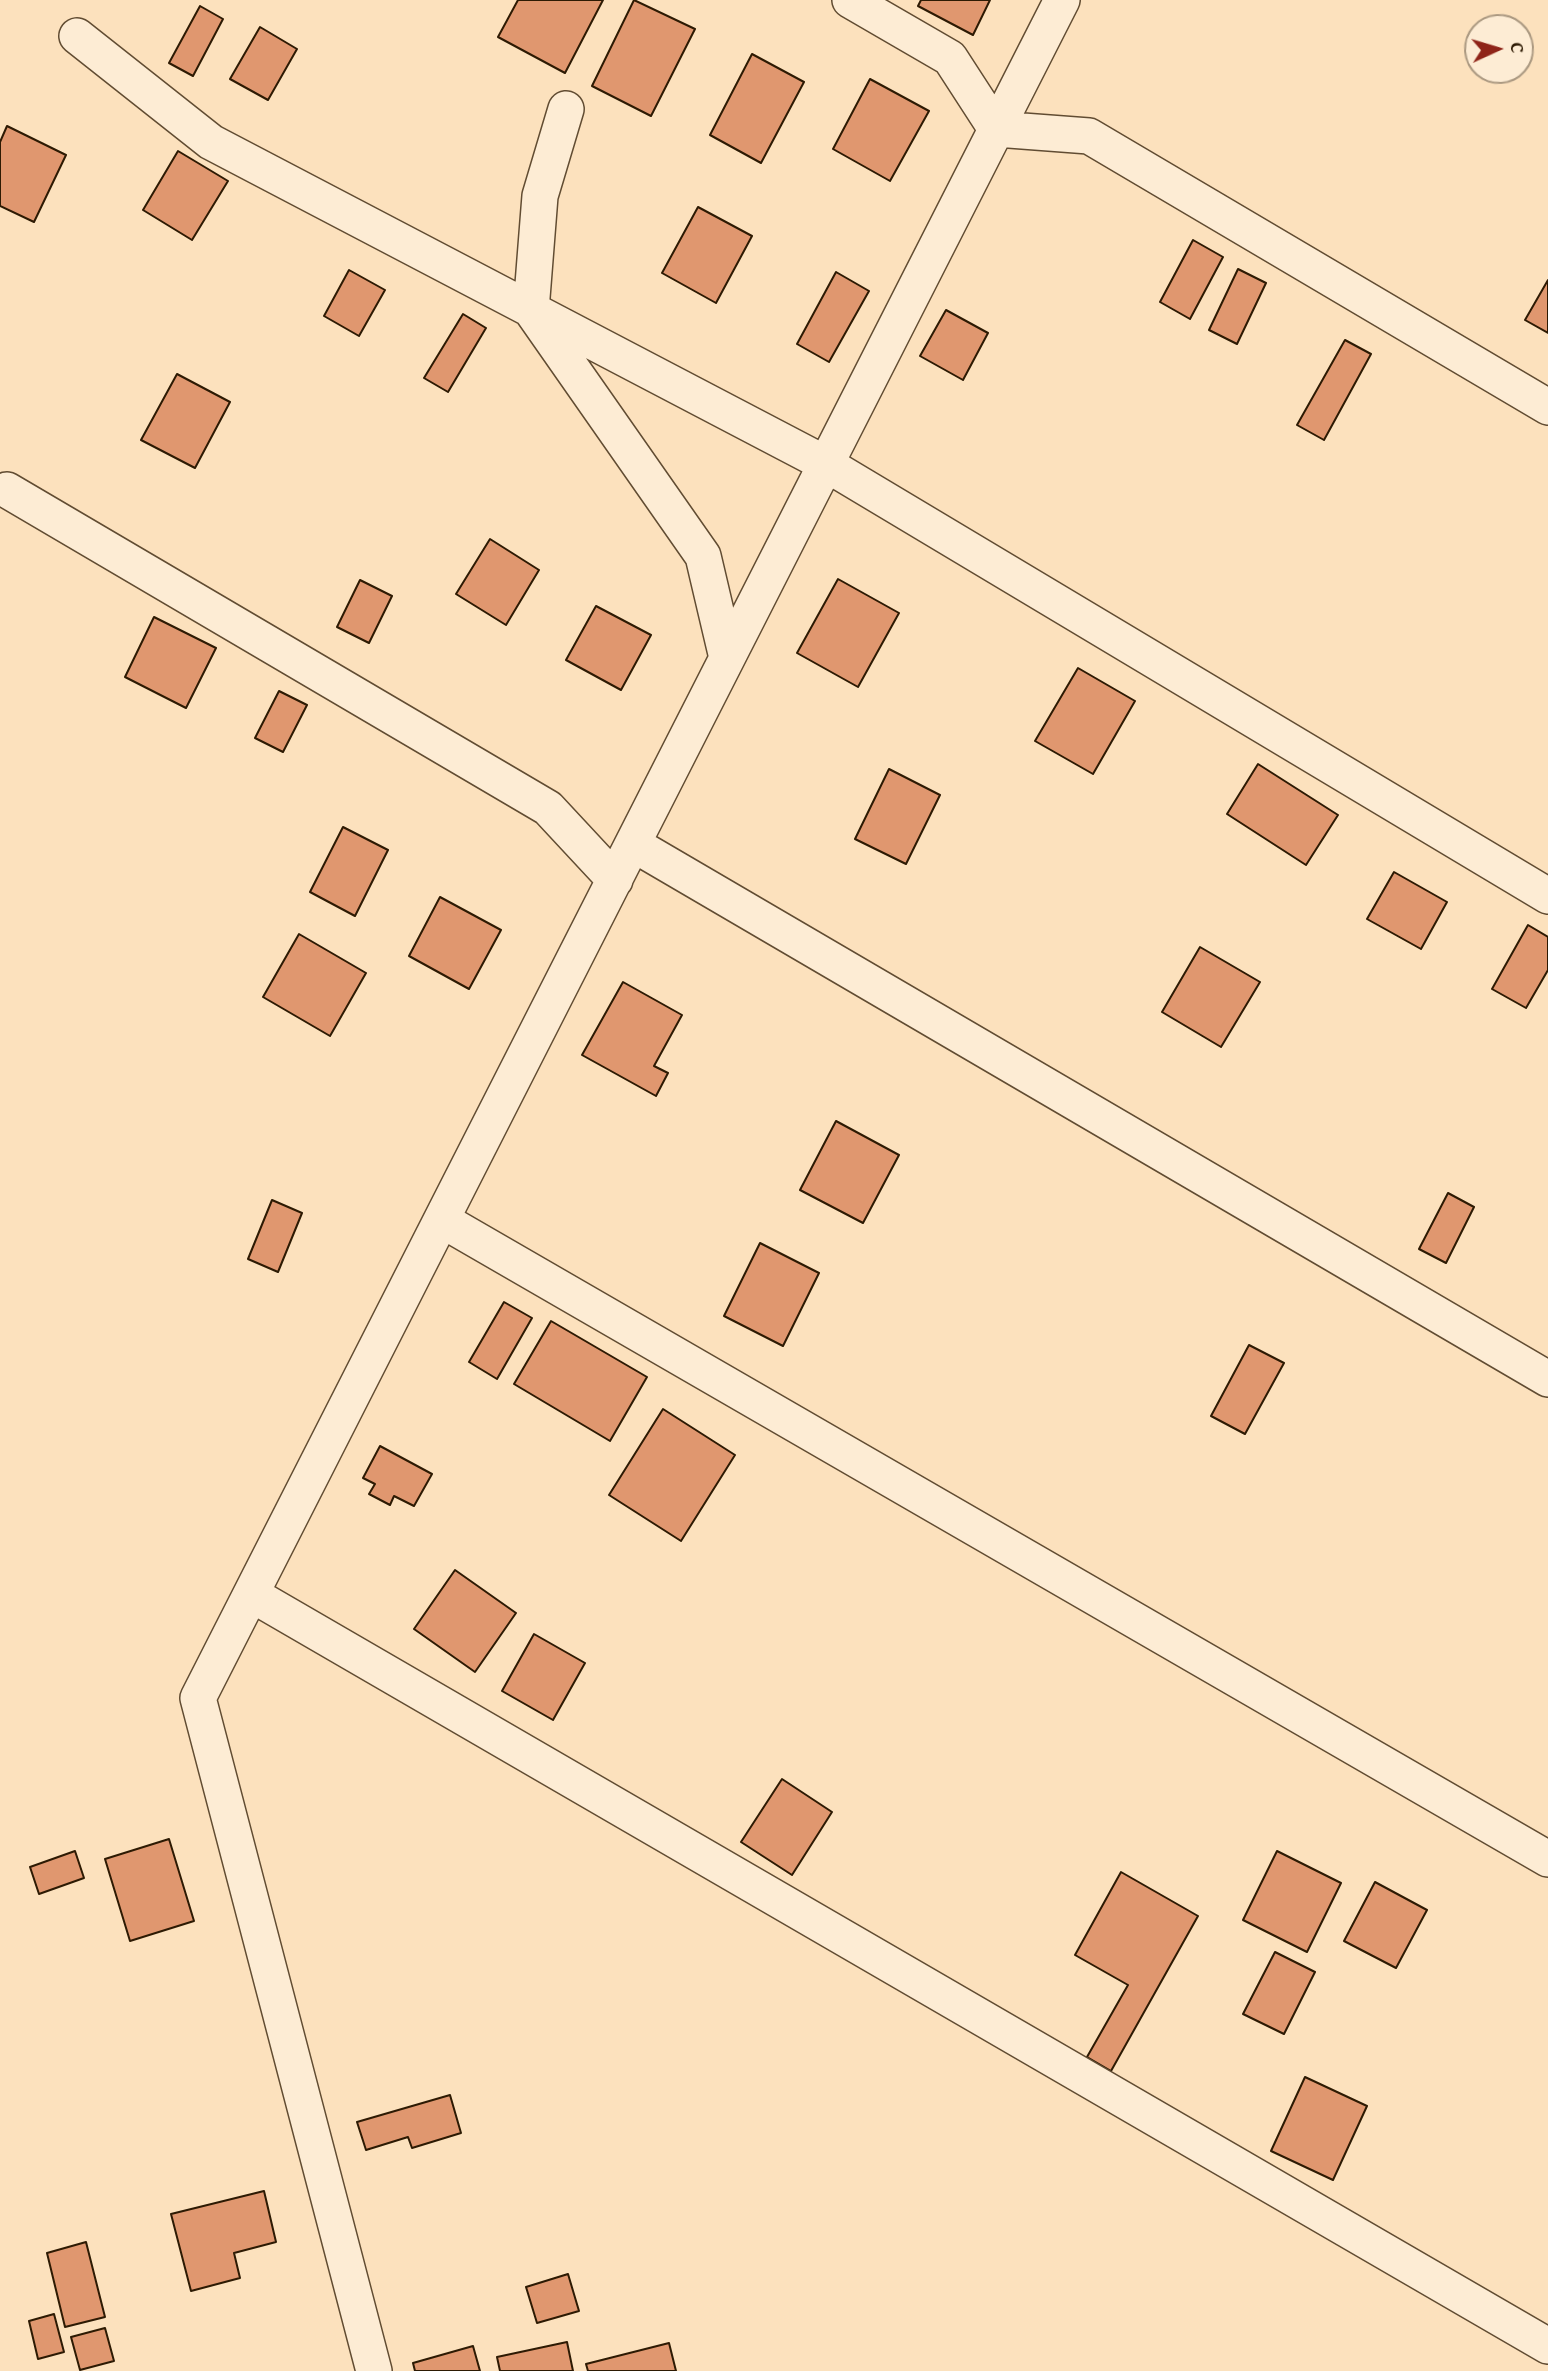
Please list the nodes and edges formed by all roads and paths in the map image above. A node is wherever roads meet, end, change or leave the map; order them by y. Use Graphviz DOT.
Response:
graph roads {
  1 [pos="850,0"];
  2 [pos="1062,0"];
  3 [pos="77,36"];
  4 [pos="566,109"];
  5 [pos="996,130"];
  6 [pos="531,310"];
  7 [pos="1548,407"];
  8 [pos="826,464"];
  9 [pos="7,490"];
  10 [pos="727,658"];
  11 [pos="633,844"];
  12 [pos="615,880"];
  13 [pos="1548,896"];
  14 [pos="442,1220"];
  15 [pos="1548,1378"];
  16 [pos="251,1594"];
  17 [pos="1548,1859"];
  18 [pos="1548,2346"];
  19 [pos="374,2371"];
  1 -- 5 [label="street"];
  2 -- 5 [label="street"];
  3 -- 6 [label="street"];
  4 -- 6 [label="street"];
  5 -- 7 [label="street"];
  5 -- 8 [label="street"];
  6 -- 8 [label="street"];
  6 -- 10 [label="street"];
  8 -- 10 [label="street"];
  8 -- 13 [label="street"];
  9 -- 12 [label="street"];
  10 -- 11 [label="street"];
  11 -- 12 [label="street"];
  11 -- 15 [label="street"];
  12 -- 14 [label="street"];
  14 -- 16 [label="street"];
  14 -- 17 [label="street"];
  16 -- 18 [label="street"];
  16 -- 19 [label="street"];
}
